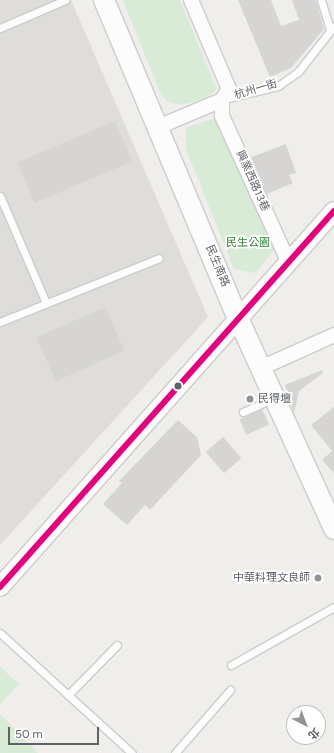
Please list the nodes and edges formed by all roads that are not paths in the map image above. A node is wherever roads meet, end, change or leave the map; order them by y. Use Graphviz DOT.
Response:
graph roads {
  1 [pos="65,0"];
  2 [pos="104,0"];
  3 [pos="191,0"];
  4 [pos="321,0"];
  5 [pos="0,28"];
  6 [pos="332,28"];
  7 [pos="222,100"];
  8 [pos="158,127"];
  9 [pos="0,196"];
  10 [pos="334,211"];
  11 [pos="159,258"];
  12 [pos="288,261"];
  13 [pos="46,303"];
  14 [pos="238,318"];
  15 [pos="0,322"];
  16 [pos="334,335"];
  17 [pos="261,368"];
  18 [pos="274,397"];
  19 [pos="243,412"];
  20 [pos="334,529"];
  21 [pos="0,587"];
  22 [pos="334,607"];
  23 [pos="0,633"];
  24 [pos="117,645"];
  25 [pos="230,665"];
  26 [pos="230,690"];
  27 [pos="68,694"];
  28 [pos="132,753"];
  29 [pos="175,753"];
  1 -- 5 [label="lane"];
  2 -- 8 [label="main road, 民生南路"];
  3 -- 7 [label="street, 興業西路13巷"];
  4 -- 6 [label="lane"];
  6 -- 7 [label="lane, 杭州一街"];
  7 -- 8 [label="street, 杭州一街"];
  7 -- 12 [label="street, 興業西路13巷"];
  8 -- 14 [label="main road, 民生南路"];
  9 -- 13 [label="lane"];
  10 -- 12 [label="street"];
  11 -- 13 [label="lane"];
  12 -- 14 [label="street"];
  13 -- 15 [label="lane"];
  14 -- 17 [label="main road, 民生南路"];
  14 -- 21 [label="street"];
  16 -- 17 [label="street"];
  17 -- 18 [label="main road, 民生南路"];
  18 -- 19 [label="lane"];
  18 -- 20 [label="main road, 民生南路"];
  22 -- 25 [label="lane"];
  23 -- 27 [label="lane"];
  24 -- 27 [label="lane"];
  26 -- 29 [label="lane"];
  27 -- 28 [label="lane"];
}
